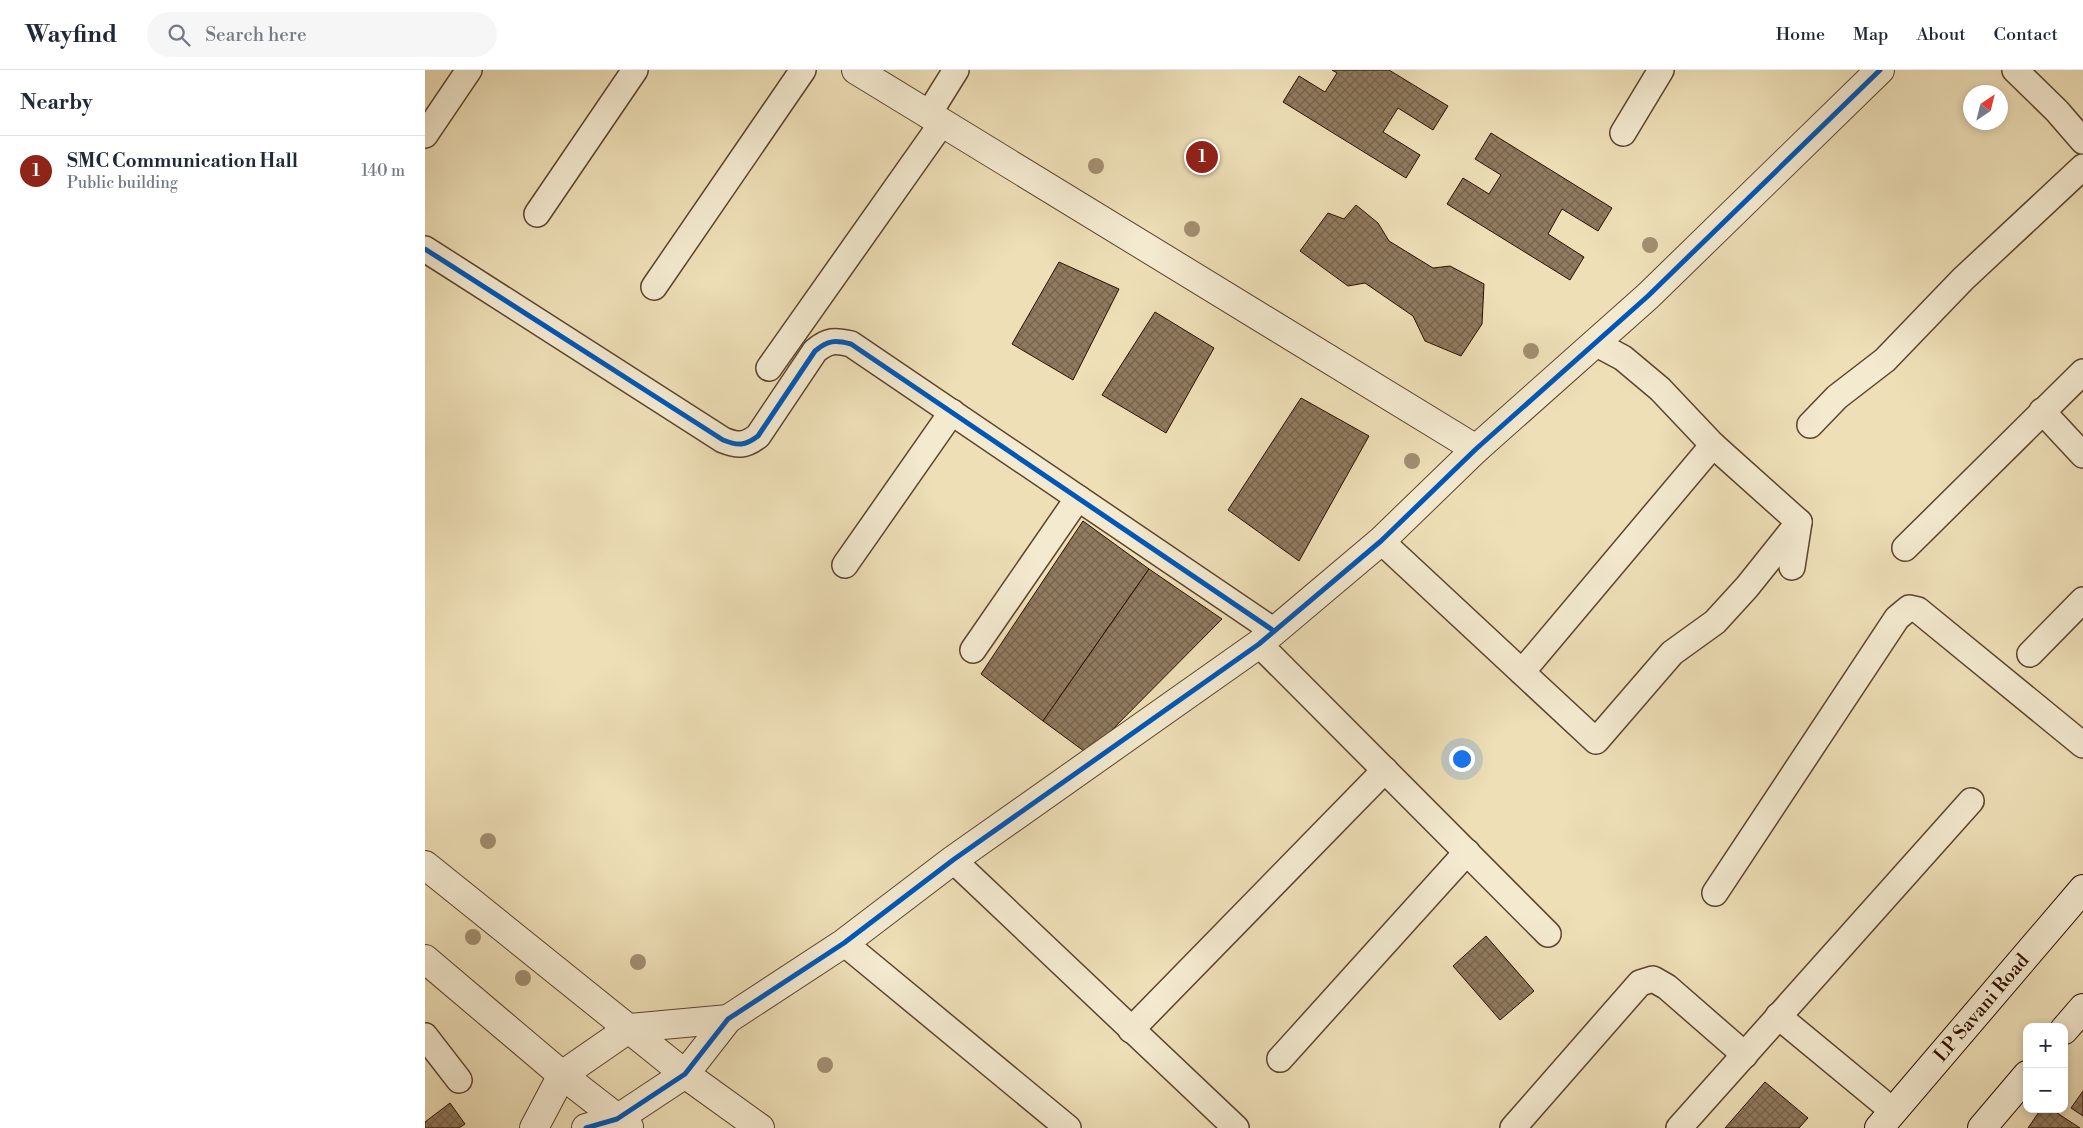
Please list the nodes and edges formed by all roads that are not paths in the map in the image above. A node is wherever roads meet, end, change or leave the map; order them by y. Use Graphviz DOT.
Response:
graph roads {
  1 [pos="469,70"];
  2 [pos="635,70"];
  3 [pos="803,70"];
  4 [pos="856,70"];
  5 [pos="956,70"];
  6 [pos="1661,70"];
  7 [pos="1880,70"];
  8 [pos="2015,70"];
  9 [pos="935,119"];
  10 [pos="1623,133"];
  11 [pos="425,135"];
  12 [pos="2083,141"];
  13 [pos="2083,167"];
  14 [pos="537,214"];
  15 [pos="425,249"];
  16 [pos="655,287"];
  17 [pos="1595,343"];
  18 [pos="769,368"];
  19 [pos="2083,372"];
  20 [pos="2043,411"];
  21 [pos="952,412"];
  22 [pos="1810,425"];
  23 [pos="1713,445"];
  24 [pos="1476,449"];
  25 [pos="2083,455"];
  26 [pos="1078,498"];
  27 [pos="1799,522"];
  28 [pos="1381,542"];
  29 [pos="1905,548"];
  30 [pos="845,565"];
  31 [pos="1792,567"];
  32 [pos="2083,600"];
  33 [pos="1267,637"];
  34 [pos="973,650"];
  35 [pos="2030,654"];
  36 [pos="1522,672"];
  37 [pos="2083,745"];
  38 [pos="1385,770"];
  39 [pos="1971,801"];
  40 [pos="1467,852"];
  41 [pos="953,860"];
  42 [pos="425,866"];
  43 [pos="2083,888"];
  44 [pos="1715,892"];
  45 [pos="1548,934"];
  46 [pos="844,943"];
  47 [pos="425,958"];
  48 [pos="2083,1008"];
  49 [pos="1778,1016"];
  50 [pos="728,1019"];
  51 [pos="2068,1025"];
  52 [pos="630,1028"];
  53 [pos="1131,1030"];
  54 [pos="425,1036"];
  55 [pos="1745,1054"];
  56 [pos="1281,1059"];
  57 [pos="685,1074"];
  58 [pos="562,1075"];
  59 [pos="459,1080"];
  60 [pos="2023,1080"];
  61 [pos="1886,1120"];
  62 [pos="624,1123"];
  63 [pos="534,1128"];
  64 [pos="586,1128"];
  65 [pos="760,1128"];
  66 [pos="1068,1128"];
  67 [pos="1236,1128"];
  68 [pos="1513,1128"];
  69 [pos="1679,1128"];
  70 [pos="1982,1128"];
  1 -- 11 [label="street"];
  2 -- 14 [label="street"];
  3 -- 16 [label="street"];
  4 -- 9 [label="street"];
  5 -- 9 [label="street"];
  6 -- 10 [label="street"];
  7 -- 17 [label="street"];
  8 -- 12 [label="street"];
  9 -- 18 [label="street"];
  9 -- 24 [label="street"];
  13 -- 22 [label="street"];
  15 -- 21 [label="street"];
  17 -- 23 [label="street"];
  17 -- 24 [label="street"];
  19 -- 20 [label="street"];
  20 -- 25 [label="street"];
  20 -- 29 [label="street"];
  21 -- 26 [label="street"];
  21 -- 30 [label="street"];
  23 -- 27 [label="street"];
  23 -- 36 [label="street"];
  24 -- 28 [label="street"];
  26 -- 33 [label="street"];
  26 -- 34 [label="street"];
  27 -- 31 [label="street"];
  27 -- 36 [label="street"];
  28 -- 33 [label="street"];
  28 -- 36 [label="street"];
  32 -- 35 [label="street"];
  33 -- 38 [label="street"];
  33 -- 41 [label="street"];
  37 -- 44 [label="street"];
  38 -- 40 [label="street"];
  38 -- 53 [label="street"];
  39 -- 49 [label="street"];
  40 -- 45 [label="street"];
  40 -- 56 [label="street"];
  41 -- 46 [label="street"];
  41 -- 53 [label="street"];
  42 -- 52 [label="street"];
  43 -- 61 [label="street, LP Savani Road"];
  46 -- 50 [label="street"];
  46 -- 66 [label="street"];
  47 -- 58 [label="street"];
  48 -- 51 [label="street"];
  49 -- 55 [label="street"];
  49 -- 61 [label="street"];
  50 -- 52 [label="street"];
  50 -- 57 [label="street"];
  52 -- 57 [label="street"];
  52 -- 58 [label="street"];
  53 -- 67 [label="street"];
  54 -- 59 [label="street"];
  55 -- 68 [label="street"];
  55 -- 69 [label="street"];
  57 -- 62 [label="street"];
  57 -- 65 [label="street"];
  58 -- 62 [label="street"];
  58 -- 63 [label="street"];
  60 -- 70 [label="street"];
  62 -- 64 [label="street"];
}
